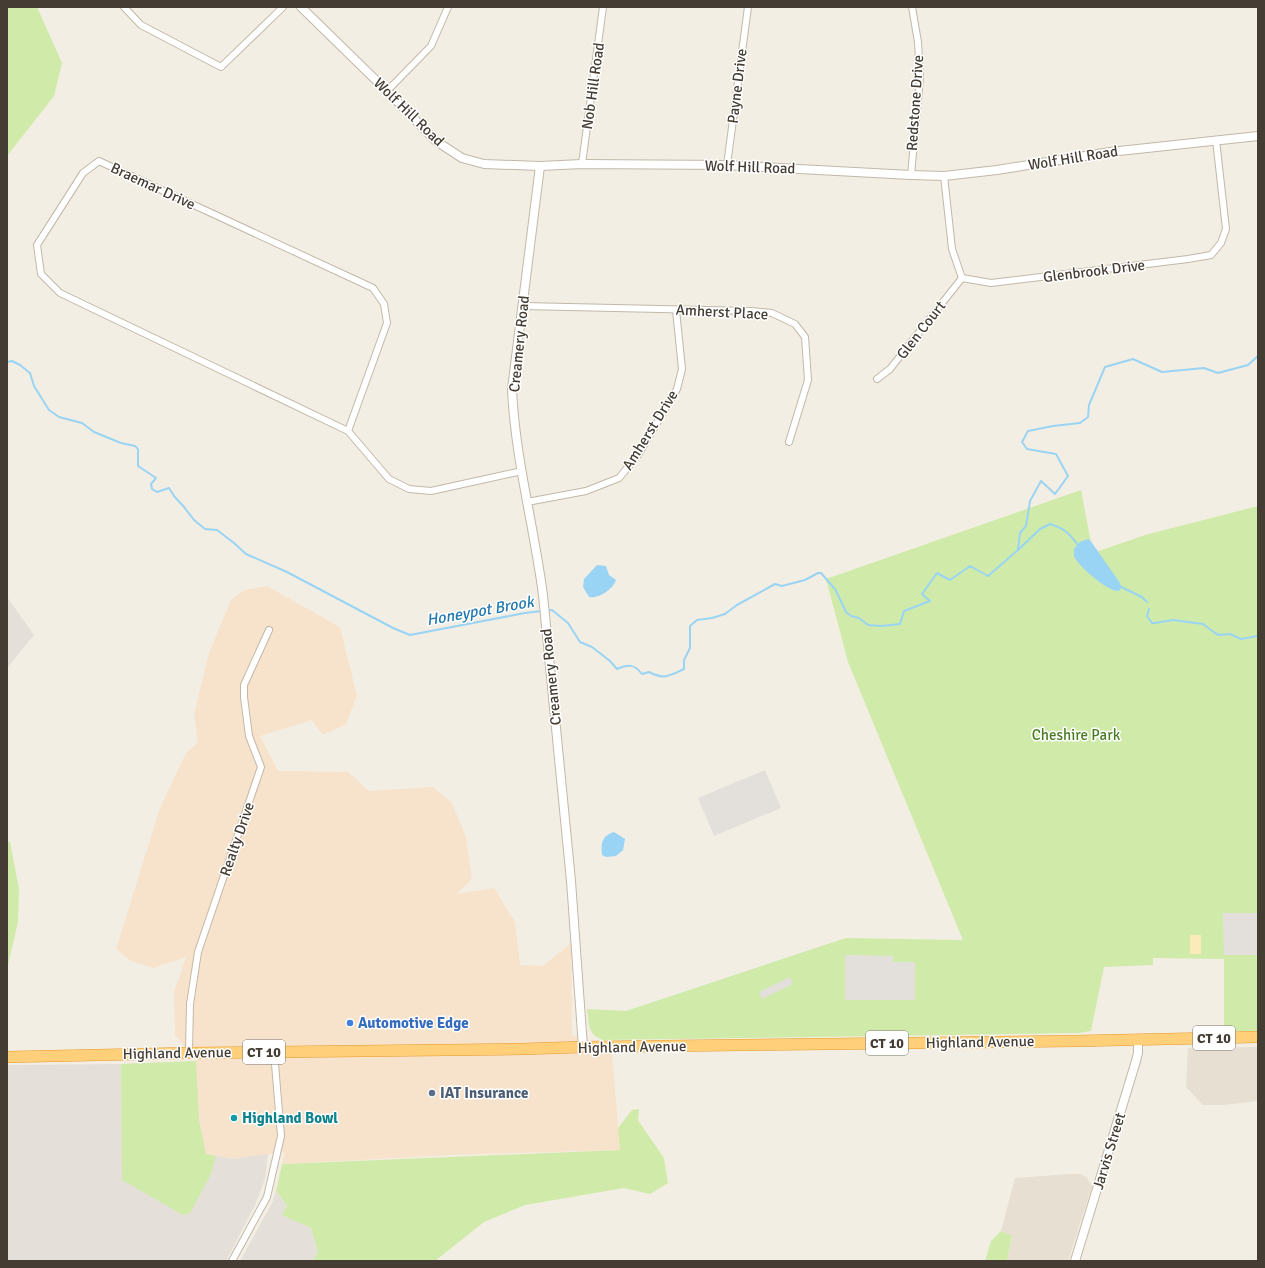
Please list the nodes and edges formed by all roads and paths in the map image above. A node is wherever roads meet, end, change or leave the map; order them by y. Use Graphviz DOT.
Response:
graph roads {
  1 [pos="124,7"];
  2 [pos="283,7"];
  3 [pos="301,7"];
  4 [pos="448,7"];
  5 [pos="603,7"];
  6 [pos="748,7"];
  7 [pos="912,7"];
  8 [pos="387,91"];
  9 [pos="1258,136"];
  10 [pos="1216,140"];
  11 [pos="582,164"];
  12 [pos="727,165"];
  13 [pos="540,166"];
  14 [pos="910,175"];
  15 [pos="944,176"];
  16 [pos="962,278"];
  17 [pos="523,306"];
  18 [pos="676,310"];
  19 [pos="877,379"];
  20 [pos="348,431"];
  21 [pos="789,442"];
  22 [pos="522,471"];
  23 [pos="528,502"];
  24 [pos="269,630"];
  25 [pos="1258,1037"];
  26 [pos="1138,1039"];
  27 [pos="583,1047"];
  28 [pos="274,1052"];
  29 [pos="189,1053"];
  30 [pos="7,1057"];
  31 [pos="232,1261"];
  32 [pos="1075,1261"];
  1 -- 2 [label="street"];
  3 -- 8 [label="street, Wolf Hill Road"];
  4 -- 8 [label="street"];
  5 -- 11 [label="street, Nob Hill Road"];
  6 -- 12 [label="street, Payne Drive"];
  7 -- 14 [label="street, Redstone Drive"];
  8 -- 13 [label="street, Wolf Hill Road"];
  9 -- 10 [label="street, Wolf Hill Road"];
  10 -- 15 [label="street, Wolf Hill Road"];
  10 -- 16 [label="street, Glenbrook Drive"];
  11 -- 12 [label="street, Wolf Hill Road"];
  11 -- 13 [label="street, Wolf Hill Road"];
  12 -- 14 [label="street, Wolf Hill Road"];
  13 -- 17 [label="street, Creamery Road"];
  14 -- 15 [label="street, Wolf Hill Road"];
  15 -- 16 [label="street"];
  16 -- 19 [label="street, Glen Court"];
  17 -- 18 [label="street, Amherst Place"];
  17 -- 22 [label="street, Creamery Road"];
  18 -- 21 [label="street, Amherst Place"];
  18 -- 23 [label="street, Amherst Drive"];
  20 -- 20 [label="street, Braemar Drive"];
  20 -- 22 [label="street, Braemar Drive"];
  22 -- 23 [label="street, Creamery Road"];
  23 -- 27 [label="street, Creamery Road"];
  24 -- 29 [label="street, Realty Drive"];
  25 -- 26 [label="highway, Highland Avenue / CT 10"];
  26 -- 27 [label="highway, Highland Avenue / CT 10"];
  26 -- 32 [label="street, Jarvis Street"];
  27 -- 28 [label="highway, Highland Avenue / CT 10"];
  28 -- 29 [label="highway, Highland Avenue / CT 10"];
  28 -- 31 [label="street"];
  29 -- 30 [label="highway, Highland Avenue / CT 10"];
}
